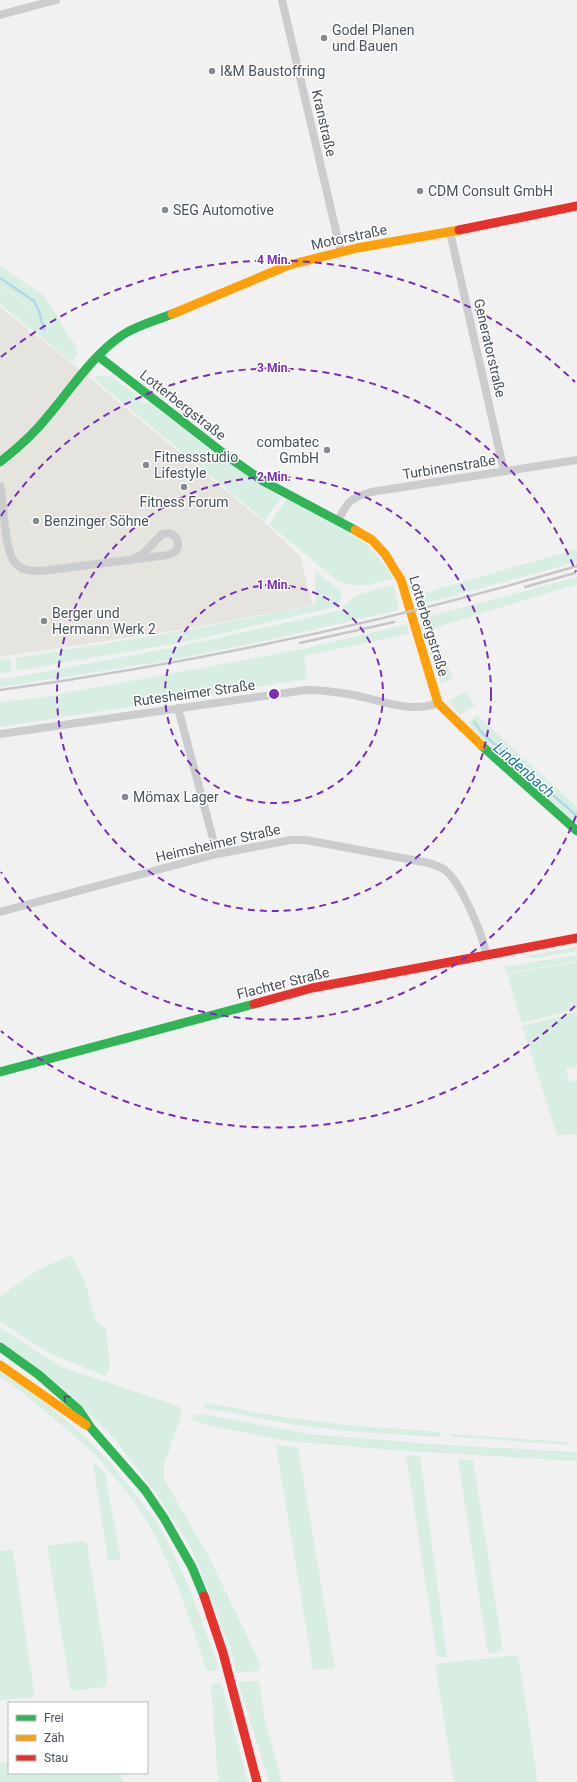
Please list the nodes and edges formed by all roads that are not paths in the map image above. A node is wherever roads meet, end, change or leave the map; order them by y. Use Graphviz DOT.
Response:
graph roads {
  1 [pos="56,0"];
  2 [pos="282,0"];
  3 [pos="0,15"];
  4 [pos="577,206"];
  5 [pos="450,232"];
  6 [pos="341,252"];
  7 [pos="98,356"];
  8 [pos="577,460"];
  9 [pos="0,462"];
  10 [pos="504,471"];
  11 [pos="0,486"];
  12 [pos="338,521"];
  13 [pos="131,560"];
  14 [pos="438,703"];
  15 [pos="178,708"];
  16 [pos="0,734"];
  17 [pos="577,830"];
  18 [pos="217,854"];
  19 [pos="0,912"];
  20 [pos="577,938"];
  21 [pos="486,954"];
  22 [pos="0,1072"];
  23 [pos="0,1347"];
  24 [pos="0,1365"];
  25 [pos="91,1428"];
  26 [pos="257,1782"];
  1 -- 3 [label="street"];
  2 -- 6 [label="street, Kranstraße"];
  4 -- 5 [label="street, Motorstraße"];
  5 -- 6 [label="street, Motorstraße"];
  5 -- 10 [label="street, Generatorstraße"];
  6 -- 7 [label="street, Motorstraße"];
  7 -- 9 [label="street, Motorstraße"];
  7 -- 12 [label="street, Lotterbergstraße"];
  8 -- 10 [label="street, Turbinenstraße"];
  10 -- 12 [label="street, Turbinenstraße"];
  11 -- 13 [label="street"];
  12 -- 14 [label="street, Lotterbergstraße"];
  13 -- 13 [label="street"];
  14 -- 15 [label="street, Rutesheimer Straße"];
  14 -- 17 [label="street, Lotterbergstraße"];
  15 -- 16 [label="street, Rutesheimer Straße"];
  15 -- 18 [label="street"];
  18 -- 19 [label="street, Heimsheimer Straße"];
  18 -- 21 [label="street, Heimsheimer Straße"];
  20 -- 21 [label="street, Flachter Straße"];
  21 -- 22 [label="street, Flachter Straße"];
  25 -- 23 [label="street, one-way"];
  24 -- 25 [label="street"];
  25 -- 26 [label="street"];
}
